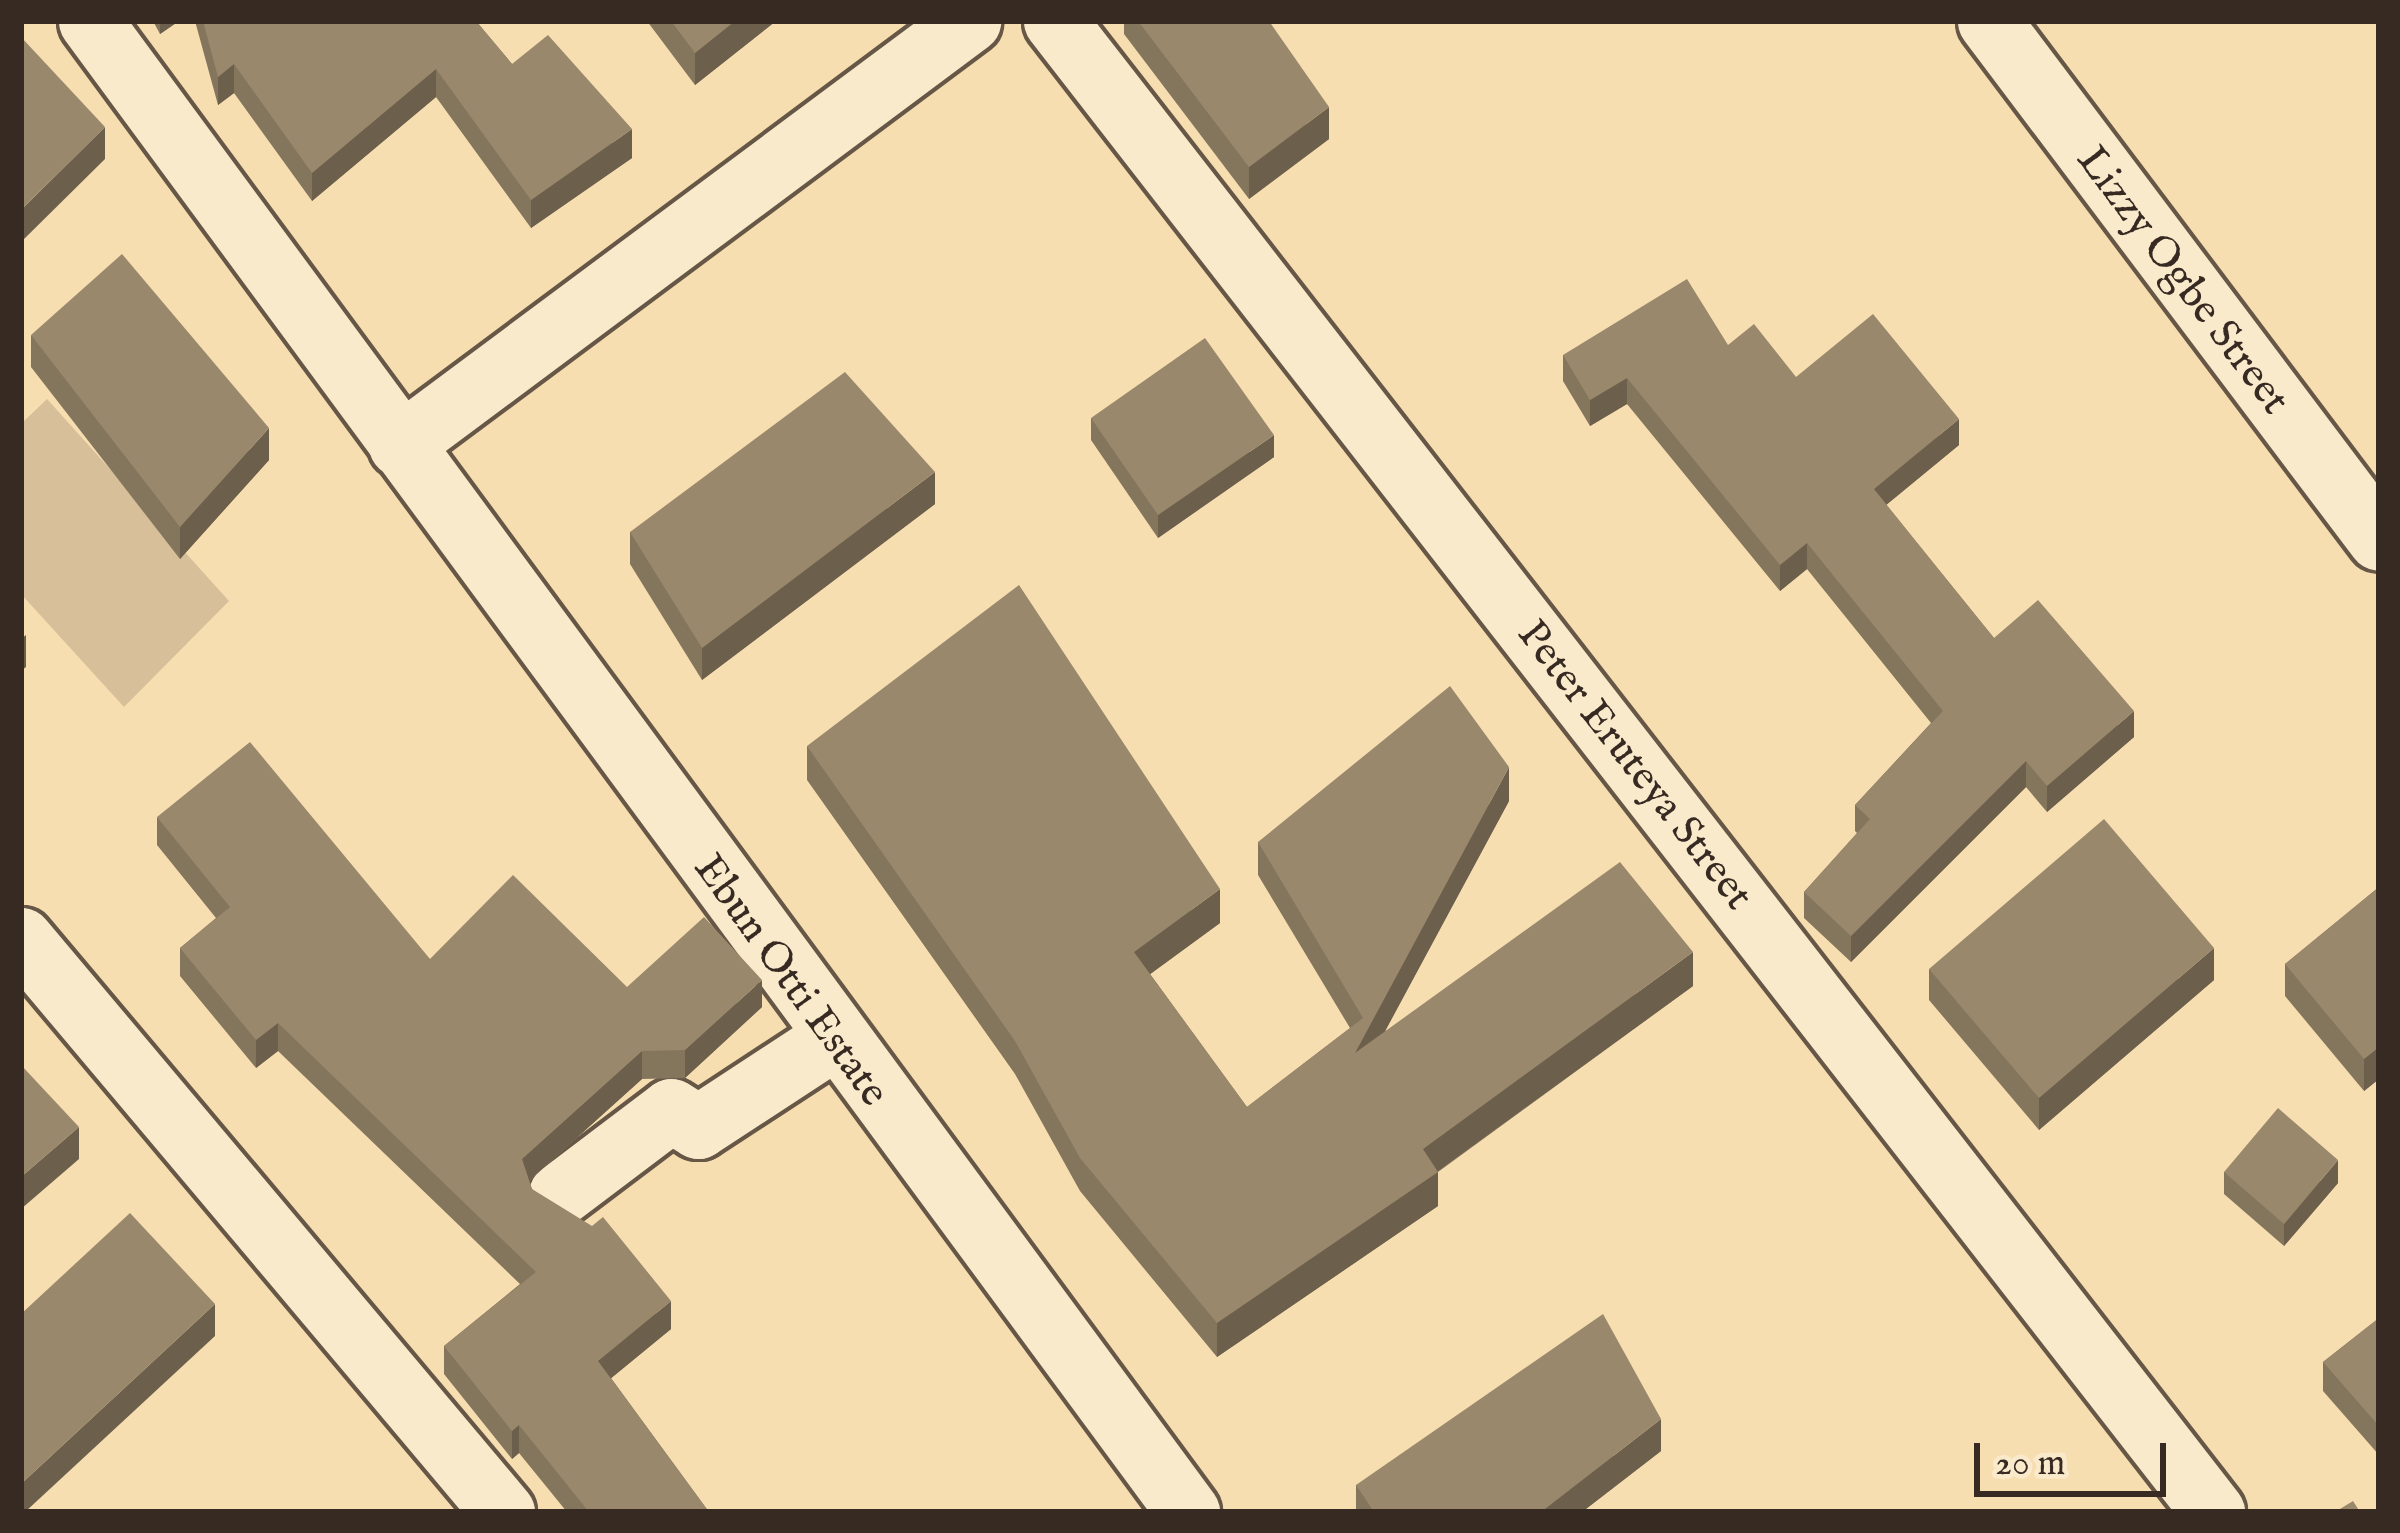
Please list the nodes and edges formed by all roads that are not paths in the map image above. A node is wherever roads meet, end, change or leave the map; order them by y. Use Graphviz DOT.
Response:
graph roads {
  1 [pos="90,21"];
  2 [pos="969,21"];
  3 [pos="1055,21"];
  4 [pos="1989,21"];
  5 [pos="400,445"];
  6 [pos="2379,538"];
  7 [pos="21,939"];
  8 [pos="832,1040"];
  9 [pos="560,1195"];
  10 [pos="503,1512"];
  11 [pos="1188,1512"];
  12 [pos="2213,1512"];
  1 -- 5 [label="street, Ebun Otti Estate"];
  2 -- 5 [label="street"];
  3 -- 12 [label="street, Peter Eruteya Street"];
  4 -- 6 [label="street, Lizzy Ogbe Street"];
  5 -- 8 [label="street, Ebun Otti Estate"];
  7 -- 10 [label="street"];
  8 -- 9 [label="street"];
  8 -- 11 [label="street, Ebun Otti Estate"];
}
